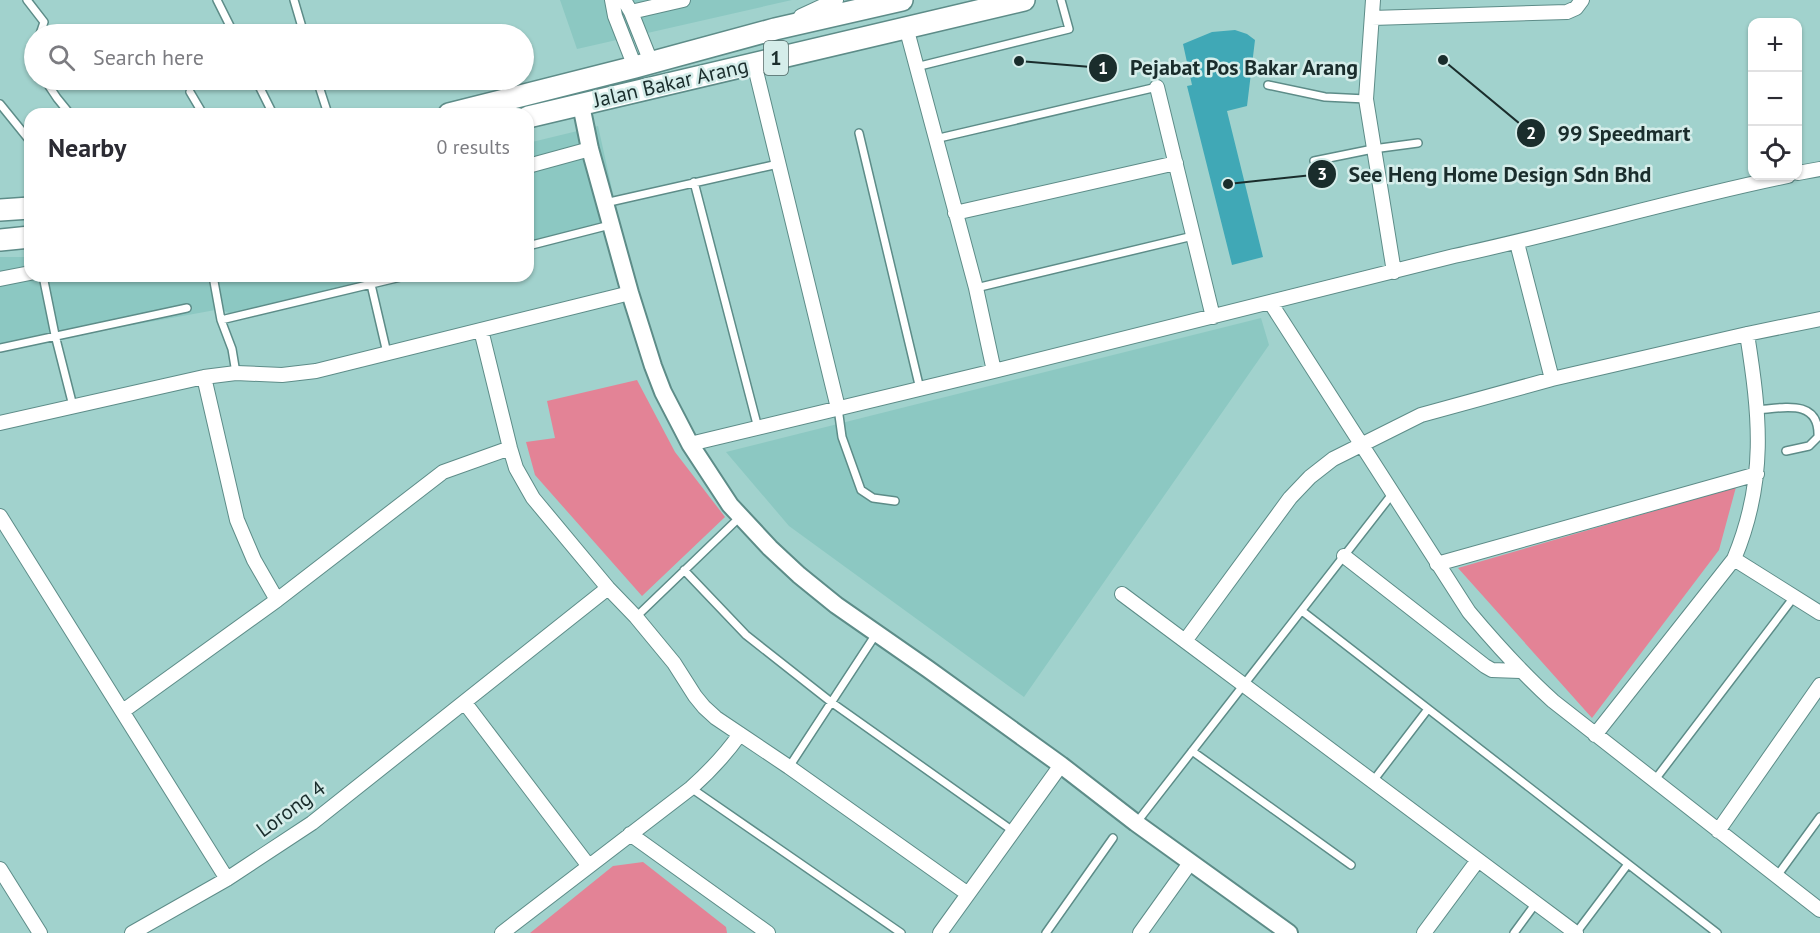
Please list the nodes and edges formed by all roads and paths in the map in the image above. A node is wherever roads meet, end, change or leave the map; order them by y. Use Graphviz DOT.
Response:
graph roads {
  1 [pos="27,0"];
  2 [pos="217,0"];
  3 [pos="294,0"];
  4 [pos="612,0"];
  5 [pos="683,0"];
  6 [pos="836,0"];
  7 [pos="899,0"];
  8 [pos="1024,0"];
  9 [pos="1061,0"];
  10 [pos="1373,0"];
  11 [pos="1582,0"];
  12 [pos="627,6"];
  13 [pos="1372,18"];
  14 [pos="43,24"];
  15 [pos="229,24"];
  16 [pos="301,24"];
  17 [pos="906,27"];
  18 [pos="775,28"];
  19 [pos="754,63"];
  20 [pos="643,64"];
  21 [pos="916,67"];
  22 [pos="1268,85"];
  23 [pos="1157,87"];
  24 [pos="52,90"];
  25 [pos="261,90"];
  26 [pos="320,90"];
  27 [pos="190,92"];
  28 [pos="1366,99"];
  29 [pos="0,104"];
  30 [pos="581,105"];
  31 [pos="65,108"];
  32 [pos="199,108"];
  33 [pos="270,108"];
  34 [pos="326,108"];
  35 [pos="472,108"];
  36 [pos="534,116"];
  37 [pos="24,134"];
  38 [pos="859,134"];
  39 [pos="935,139"];
  40 [pos="1418,144"];
  41 [pos="590,149"];
  42 [pos="1373,149"];
  43 [pos="1314,161"];
  44 [pos="1176,163"];
  45 [pos="534,164"];
  46 [pos="778,164"];
  47 [pos="1820,169"];
  48 [pos="1802,172"];
  49 [pos="1770,180"];
  50 [pos="694,182"];
  51 [pos="605,203"];
  52 [pos="24,208"];
  53 [pos="0,210"];
  54 [pos="955,213"];
  55 [pos="611,225"];
  56 [pos="1193,236"];
  57 [pos="24,238"];
  58 [pos="0,240"];
  59 [pos="1517,243"];
  60 [pos="534,244"];
  61 [pos="1394,272"];
  62 [pos="24,274"];
  63 [pos="0,279"];
  64 [pos="44,282"];
  65 [pos="214,282"];
  66 [pos="380,282"];
  67 [pos="371,284"];
  68 [pos="976,288"];
  69 [pos="630,294"];
  70 [pos="1270,302"];
  71 [pos="187,308"];
  72 [pos="1213,317"];
  73 [pos="221,320"];
  74 [pos="1820,320"];
  75 [pos="481,330"];
  76 [pos="1747,334"];
  77 [pos="55,336"];
  78 [pos="0,348"];
  79 [pos="387,353"];
  80 [pos="994,371"];
  81 [pos="236,373"];
  82 [pos="204,377"];
  83 [pos="1552,379"];
  84 [pos="920,388"];
  85 [pos="73,406"];
  86 [pos="838,408"];
  87 [pos="1757,410"];
  88 [pos="0,423"];
  89 [pos="758,428"];
  90 [pos="690,444"];
  91 [pos="1361,444"];
  92 [pos="510,448"];
  93 [pos="1786,451"];
  94 [pos="1757,474"];
  95 [pos="1394,493"];
  96 [pos="895,501"];
  97 [pos="0,516"];
  98 [pos="741,516"];
  99 [pos="1344,556"];
  100 [pos="1734,559"];
  101 [pos="1437,564"];
  102 [pos="684,570"];
  103 [pos="608,588"];
  104 [pos="1122,594"];
  105 [pos="1794,597"];
  106 [pos="277,600"];
  107 [pos="1302,610"];
  108 [pos="1820,614"];
  109 [pos="636,617"];
  110 [pos="877,633"];
  111 [pos="1185,642"];
  112 [pos="1520,671"];
  113 [pos="1244,685"];
  114 [pos="1820,685"];
  115 [pos="831,702"];
  116 [pos="465,703"];
  117 [pos="1428,709"];
  118 [pos="123,711"];
  119 [pos="740,734"];
  120 [pos="1595,735"];
  121 [pos="1192,751"];
  122 [pos="1061,765"];
  123 [pos="789,767"];
  124 [pos="1373,781"];
  125 [pos="1654,781"];
  126 [pos="691,788"];
  127 [pos="1820,817"];
  128 [pos="1136,823"];
  129 [pos="1013,831"];
  130 [pos="1718,831"];
  131 [pos="630,834"];
  132 [pos="1113,838"];
  133 [pos="1478,860"];
  134 [pos="1190,863"];
  135 [pos="1628,864"];
  136 [pos="588,865"];
  137 [pos="1351,865"];
  138 [pos="0,869"];
  139 [pos="1777,876"];
  140 [pos="227,879"];
  141 [pos="968,894"];
  142 [pos="1536,903"];
  143 [pos="1820,910"];
  144 [pos="760,931"];
  145 [pos="40,933"];
  146 [pos="132,933"];
  147 [pos="502,933"];
  148 [pos="902,933"];
  149 [pos="940,933"];
  150 [pos="1046,933"];
  151 [pos="1140,933"];
  152 [pos="1289,933"];
  153 [pos="1424,933"];
  154 [pos="1514,933"];
  155 [pos="1576,933"];
  156 [pos="1717,933"];
  1 -- 14 [label="lane"];
  2 -- 15 [label="lane"];
  3 -- 16 [label="lane"];
  4 -- 20 [label="street"];
  5 -- 12 [label="street"];
  6 -- 18 [label="street"];
  7 -- 18 [label="main road, Jalan Bakar Arang / 1"];
  8 -- 17 [label="main road, Jalan Bakar Arang / 1"];
  9 -- 21 [label="lane"];
  10 -- 13 [label="street"];
  11 -- 13 [label="street"];
  12 -- 20 [label="street"];
  13 -- 28 [label="street"];
  17 -- 19 [label="main road, Jalan Bakar Arang / 1"];
  17 -- 21 [label="street"];
  18 -- 20 [label="main road, Jalan Bakar Arang / 1"];
  19 -- 30 [label="main road, Jalan Bakar Arang / 1"];
  19 -- 46 [label="street"];
  20 -- 35 [label="main road, Jalan Bakar Arang / 1"];
  21 -- 39 [label="street"];
  22 -- 28 [label="lane"];
  23 -- 39 [label="lane"];
  23 -- 44 [label="street"];
  24 -- 31 [label="lane"];
  25 -- 33 [label="lane"];
  26 -- 34 [label="lane"];
  27 -- 32 [label="lane"];
  28 -- 42 [label="street"];
  29 -- 37 [label="lane"];
  30 -- 36 [label="main road, Jalan Bakar Arang / 1"];
  30 -- 41 [label="street"];
  38 -- 84 [label="lane"];
  39 -- 54 [label="street"];
  40 -- 42 [label="lane"];
  41 -- 45 [label="street"];
  41 -- 51 [label="street"];
  42 -- 43 [label="lane"];
  42 -- 61 [label="street"];
  44 -- 54 [label="street"];
  44 -- 56 [label="street"];
  46 -- 50 [label="lane"];
  46 -- 86 [label="street"];
  47 -- 48 [label="street"];
  49 -- 59 [label="street"];
  50 -- 51 [label="lane"];
  50 -- 89 [label="lane"];
  51 -- 55 [label="street"];
  52 -- 53 [label="main road"];
  54 -- 68 [label="street"];
  55 -- 60 [label="lane"];
  55 -- 69 [label="street"];
  56 -- 68 [label="lane"];
  56 -- 72 [label="street"];
  57 -- 58 [label="main road"];
  59 -- 61 [label="street"];
  59 -- 83 [label="street"];
  61 -- 70 [label="street"];
  62 -- 63 [label="street"];
  64 -- 77 [label="lane"];
  65 -- 73 [label="lane"];
  66 -- 67 [label="lane"];
  67 -- 73 [label="lane"];
  67 -- 79 [label="lane"];
  68 -- 80 [label="street"];
  69 -- 75 [label="street"];
  69 -- 90 [label="street"];
  70 -- 72 [label="street"];
  70 -- 91 [label="street"];
  71 -- 77 [label="lane"];
  72 -- 80 [label="street"];
  73 -- 81 [label="lane"];
  74 -- 76 [label="street"];
  75 -- 79 [label="street"];
  75 -- 92 [label="street"];
  76 -- 83 [label="street"];
  76 -- 87 [label="street"];
  77 -- 78 [label="lane"];
  77 -- 85 [label="lane"];
  79 -- 81 [label="street"];
  80 -- 84 [label="street"];
  81 -- 82 [label="street"];
  82 -- 85 [label="street"];
  82 -- 106 [label="street"];
  83 -- 91 [label="street"];
  84 -- 86 [label="street"];
  85 -- 88 [label="street"];
  86 -- 89 [label="street"];
  86 -- 96 [label="lane"];
  87 -- 93 [label="lane"];
  87 -- 94 [label="street"];
  89 -- 90 [label="street"];
  90 -- 98 [label="street"];
  91 -- 95 [label="street"];
  91 -- 111 [label="street"];
  92 -- 103 [label="street"];
  92 -- 106 [label="street"];
  94 -- 100 [label="street"];
  94 -- 101 [label="street"];
  95 -- 99 [label="lane"];
  95 -- 101 [label="street"];
  97 -- 118 [label="street"];
  98 -- 102 [label="lane"];
  98 -- 110 [label="street"];
  99 -- 107 [label="lane"];
  99 -- 112 [label="street"];
  100 -- 105 [label="street"];
  100 -- 120 [label="street"];
  101 -- 112 [label="street"];
  102 -- 109 [label="lane"];
  102 -- 115 [label="lane"];
  103 -- 109 [label="street"];
  103 -- 116 [label="street, Lorong 4"];
  104 -- 111 [label="street"];
  105 -- 108 [label="street"];
  105 -- 125 [label="lane"];
  106 -- 118 [label="street"];
  107 -- 113 [label="lane"];
  107 -- 117 [label="lane"];
  109 -- 119 [label="street"];
  110 -- 115 [label="lane"];
  110 -- 122 [label="street"];
  111 -- 113 [label="street"];
  112 -- 120 [label="street"];
  113 -- 121 [label="lane"];
  113 -- 124 [label="street"];
  114 -- 130 [label="street"];
  115 -- 123 [label="lane"];
  115 -- 129 [label="lane"];
  116 -- 136 [label="street"];
  116 -- 140 [label="street, Lorong 4"];
  117 -- 124 [label="lane"];
  117 -- 135 [label="lane"];
  118 -- 140 [label="street"];
  119 -- 123 [label="street"];
  119 -- 126 [label="street"];
  120 -- 125 [label="street"];
  121 -- 128 [label="lane"];
  121 -- 137 [label="lane"];
  122 -- 128 [label="street"];
  122 -- 129 [label="street"];
  123 -- 141 [label="street"];
  124 -- 133 [label="street"];
  125 -- 130 [label="street"];
  126 -- 131 [label="street"];
  126 -- 148 [label="lane"];
  127 -- 139 [label="lane"];
  128 -- 134 [label="street"];
  129 -- 141 [label="street"];
  130 -- 139 [label="street"];
  131 -- 136 [label="street"];
  131 -- 144 [label="street"];
  132 -- 150 [label="lane"];
  133 -- 142 [label="street"];
  133 -- 153 [label="street"];
  134 -- 151 [label="street"];
  134 -- 152 [label="street"];
  135 -- 155 [label="lane"];
  135 -- 156 [label="lane"];
  136 -- 147 [label="street"];
  138 -- 145 [label="street"];
  139 -- 143 [label="street"];
  140 -- 146 [label="street, Lorong 4"];
  141 -- 149 [label="street"];
  142 -- 154 [label="lane"];
  142 -- 155 [label="street"];
}
